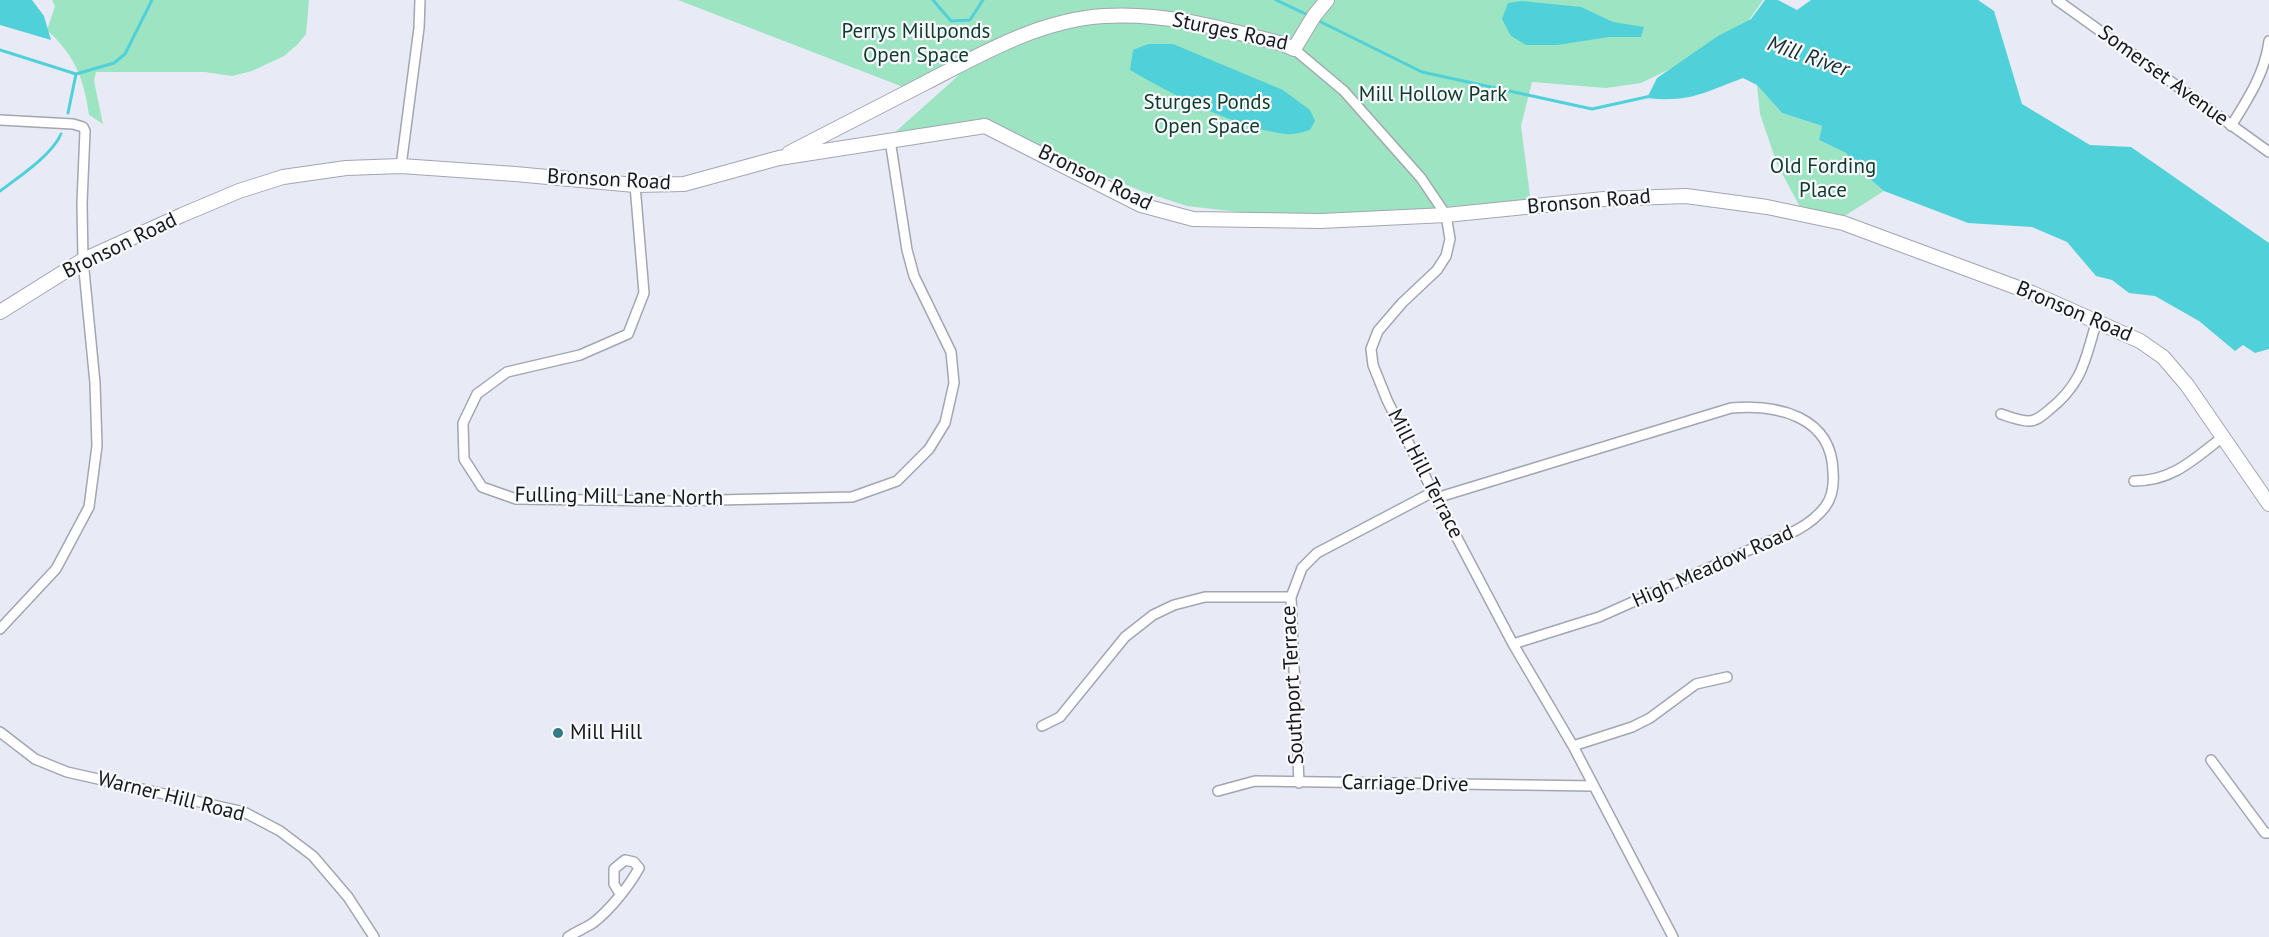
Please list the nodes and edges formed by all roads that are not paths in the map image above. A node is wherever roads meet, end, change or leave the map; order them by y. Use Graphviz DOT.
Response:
graph roads {
  1 [pos="420,0"];
  2 [pos="1327,0"];
  3 [pos="2057,0"];
  4 [pos="2269,41"];
  5 [pos="1294,49"];
  6 [pos="0,120"];
  7 [pos="2231,126"];
  8 [pos="890,140"];
  9 [pos="2269,152"];
  10 [pos="779,158"];
  11 [pos="401,166"];
  12 [pos="635,185"];
  13 [pos="1446,215"];
  14 [pos="83,260"];
  15 [pos="0,312"];
  16 [pos="2097,320"];
  17 [pos="2001,414"];
  18 [pos="2224,436"];
  19 [pos="2134,482"];
  20 [pos="1434,495"];
  21 [pos="2269,504"];
  22 [pos="1291,597"];
  23 [pos="0,629"];
  24 [pos="1513,644"];
  25 [pos="1727,677"];
  26 [pos="1042,726"];
  27 [pos="0,732"];
  28 [pos="1573,746"];
  29 [pos="2211,760"];
  30 [pos="1299,783"];
  31 [pos="1594,786"];
  32 [pos="1218,790"];
  33 [pos="2267,833"];
  34 [pos="620,894"];
  35 [pos="374,937"];
  36 [pos="568,937"];
  37 [pos="1673,937"];
  1 -- 11 [label="street"];
  2 -- 5 [label="main road, Sturges Road"];
  3 -- 7 [label="street, Somerset Avenue"];
  4 -- 7 [label="street"];
  5 -- 10 [label="main road, Sturges Road"];
  5 -- 13 [label="street, Mill Hill Terrace"];
  6 -- 14 [label="street"];
  7 -- 9 [label="street, Somerset Avenue"];
  8 -- 10 [label="main road, Bronson Road"];
  8 -- 12 [label="street, Fulling Mill Lane North"];
  8 -- 13 [label="main road, Bronson Road"];
  10 -- 12 [label="main road, Bronson Road"];
  11 -- 12 [label="main road, Bronson Road"];
  11 -- 14 [label="main road, Bronson Road"];
  13 -- 16 [label="main road, Bronson Road"];
  13 -- 20 [label="street, Mill Hill Terrace"];
  14 -- 15 [label="main road, Bronson Road"];
  14 -- 23 [label="street"];
  16 -- 17 [label="street"];
  16 -- 18 [label="main road, Bronson Road"];
  18 -- 19 [label="street"];
  18 -- 21 [label="main road, Bronson Road"];
  20 -- 22 [label="street, High Meadow Road"];
  20 -- 24 [label="street, Mill Hill Terrace"];
  20 -- 24 [label="street, High Meadow Road"];
  22 -- 26 [label="street, Southport Terrace"];
  22 -- 30 [label="street, Southport Terrace"];
  24 -- 28 [label="street, Mill Hill Terrace"];
  25 -- 28 [label="street"];
  27 -- 35 [label="street, Warner Hill Road"];
  28 -- 31 [label="street, Mill Hill Terrace"];
  29 -- 33 [label="street"];
  30 -- 31 [label="street, Carriage Drive"];
  30 -- 32 [label="street, Carriage Drive"];
  31 -- 37 [label="street, Mill Hill Terrace"];
  34 -- 36 [label="street"];
}
